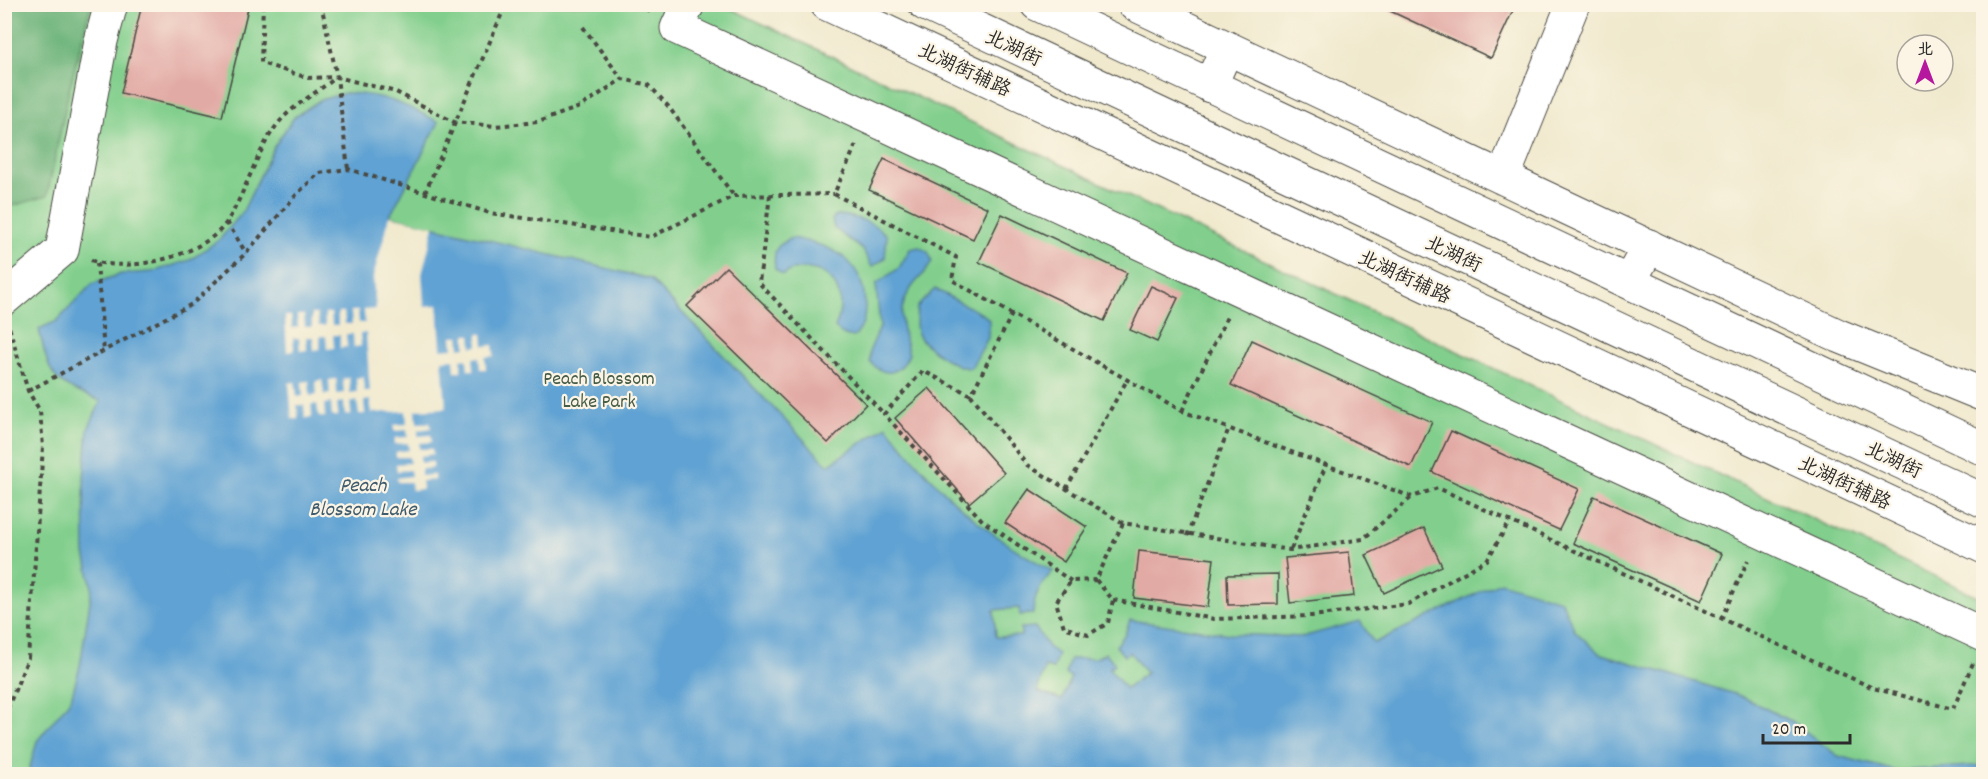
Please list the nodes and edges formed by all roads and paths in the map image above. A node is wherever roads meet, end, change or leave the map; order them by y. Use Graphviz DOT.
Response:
graph roads {
  1 [pos="111,4"];
  2 [pos="263,4"];
  3 [pos="321,4"];
  4 [pos="506,4"];
  5 [pos="688,4"];
  6 [pos="827,4"];
  7 [pos="924,4"];
  8 [pos="1037,4"];
  9 [pos="1134,4"];
  10 [pos="1573,4"];
  11 [pos="583,27"];
  12 [pos="1227,48"];
  13 [pos="337,77"];
  14 [pos="622,79"];
  15 [pos="1210,86"];
  16 [pos="869,117"];
  17 [pos="454,122"];
  18 [pos="348,169"];
  19 [pos="1503,178"];
  20 [pos="425,193"];
  21 [pos="834,194"];
  22 [pos="770,195"];
  23 [pos="734,196"];
  24 [pos="227,222"];
  25 [pos="1648,246"];
  26 [pos="62,250"];
  27 [pos="246,253"];
  28 [pos="97,263"];
  29 [pos="1629,282"];
  30 [pos="1241,290"];
  31 [pos="6,311"];
  32 [pos="1012,314"];
  33 [pos="104,352"];
  34 [pos="1127,380"];
  35 [pos="28,391"];
  36 [pos="971,395"];
  37 [pos="1983,395"];
  38 [pos="1182,411"];
  39 [pos="884,414"];
  40 [pos="1229,428"];
  41 [pos="1983,449"];
  42 [pos="1326,465"];
  43 [pos="1066,489"];
  44 [pos="1412,497"];
  45 [pos="1983,501"];
  46 [pos="1510,521"];
  47 [pos="1123,524"];
  48 [pos="1761,532"];
  49 [pos="1187,536"];
  50 [pos="1983,547"];
  51 [pos="1290,550"];
  52 [pos="1096,580"];
  53 [pos="1071,581"];
  54 [pos="1113,600"];
  55 [pos="1721,619"];
  56 [pos="1979,648"];
  57 [pos="4,717"];
  1 -- 26 [label="street"];
  2 -- 13 [label="path"];
  3 -- 13 [label="path"];
  4 -- 17 [label="path"];
  5 -- 16 [label="street"];
  6 -- 50 [label="street, 北湖街辅路"];
  7 -- 45 [label="street, 北湖街"];
  8 -- 15 [label="street"];
  9 -- 12 [label="street"];
  10 -- 19 [label="street"];
  11 -- 14 [label="path"];
  12 -- 15 [label="street"];
  12 -- 19 [label="street"];
  13 -- 17 [label="path"];
  13 -- 18 [label="path"];
  13 -- 24 [label="path"];
  14 -- 17 [label="path"];
  14 -- 23 [label="path"];
  15 -- 29 [label="street"];
  16 -- 21 [label="path"];
  16 -- 30 [label="street"];
  17 -- 20 [label="path"];
  18 -- 20 [label="path"];
  18 -- 27 [label="path"];
  19 -- 25 [label="street"];
  20 -- 23 [label="path"];
  21 -- 22 [label="path"];
  21 -- 32 [label="path"];
  22 -- 23 [label="path"];
  22 -- 39 [label="path"];
  24 -- 27 [label="path"];
  24 -- 28 [label="path"];
  25 -- 29 [label="street"];
  25 -- 37 [label="street"];
  26 -- 28 [label="path"];
  26 -- 31 [label="street"];
  27 -- 33 [label="path"];
  28 -- 33 [label="path"];
  29 -- 41 [label="street"];
  30 -- 38 [label="path"];
  30 -- 48 [label="street"];
  31 -- 35 [label="path"];
  32 -- 34 [label="path"];
  32 -- 36 [label="path"];
  33 -- 35 [label="path"];
  34 -- 38 [label="path"];
  34 -- 43 [label="path"];
  35 -- 57 [label="path"];
  36 -- 39 [label="path"];
  36 -- 43 [label="path"];
  38 -- 40 [label="path"];
  39 -- 53 [label="path"];
  40 -- 42 [label="path"];
  40 -- 49 [label="path"];
  42 -- 44 [label="path"];
  42 -- 51 [label="path"];
  43 -- 47 [label="path"];
  44 -- 46 [label="path"];
  44 -- 51 [label="path"];
  46 -- 54 [label="path"];
  46 -- 55 [label="path"];
  47 -- 49 [label="path"];
  47 -- 52 [label="path"];
  48 -- 55 [label="path"];
  48 -- 56 [label="street"];
  49 -- 51 [label="path"];
  52 -- 53 [label="path"];
  52 -- 54 [label="path"];
  53 -- 54 [label="path"];
  55 -- 56 [label="path"];
}
